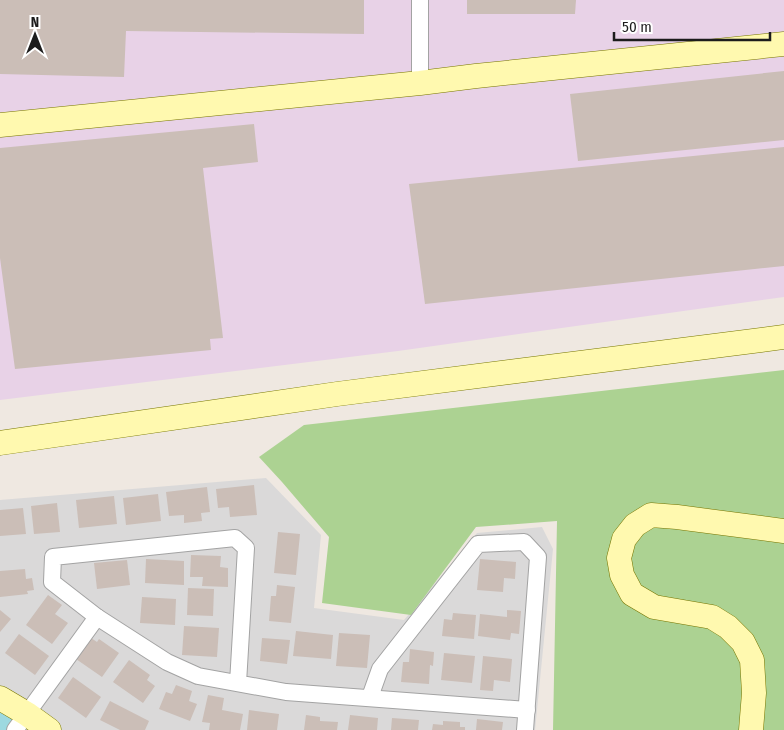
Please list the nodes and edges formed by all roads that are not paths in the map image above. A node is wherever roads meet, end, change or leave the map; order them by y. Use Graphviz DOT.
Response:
graph roads {
  1 [pos="420,0"];
  2 [pos="784,44"];
  3 [pos="420,83"];
  4 [pos="0,125"];
  5 [pos="784,337"];
  6 [pos="0,443"];
  7 [pos="784,531"];
  8 [pos="97,617"];
  9 [pos="238,683"];
  10 [pos="0,688"];
  11 [pos="0,698"];
  12 [pos="370,698"];
  13 [pos="527,710"];
  14 [pos="20,724"];
  15 [pos="49,730"];
  16 [pos="525,730"];
  17 [pos="751,730"];
  1 -- 3 [label="street"];
  2 -- 3 [label="street"];
  3 -- 4 [label="street"];
  5 -- 6 [label="street"];
  7 -- 17 [label="street"];
  8 -- 9 [label="street"];
  8 -- 9 [label="street"];
  8 -- 14 [label="street"];
  9 -- 12 [label="street"];
  10 -- 14 [label="street"];
  11 -- 14 [label="street"];
  12 -- 13 [label="street"];
  12 -- 13 [label="street"];
  13 -- 16 [label="street"];
  14 -- 15 [label="street"];
}
